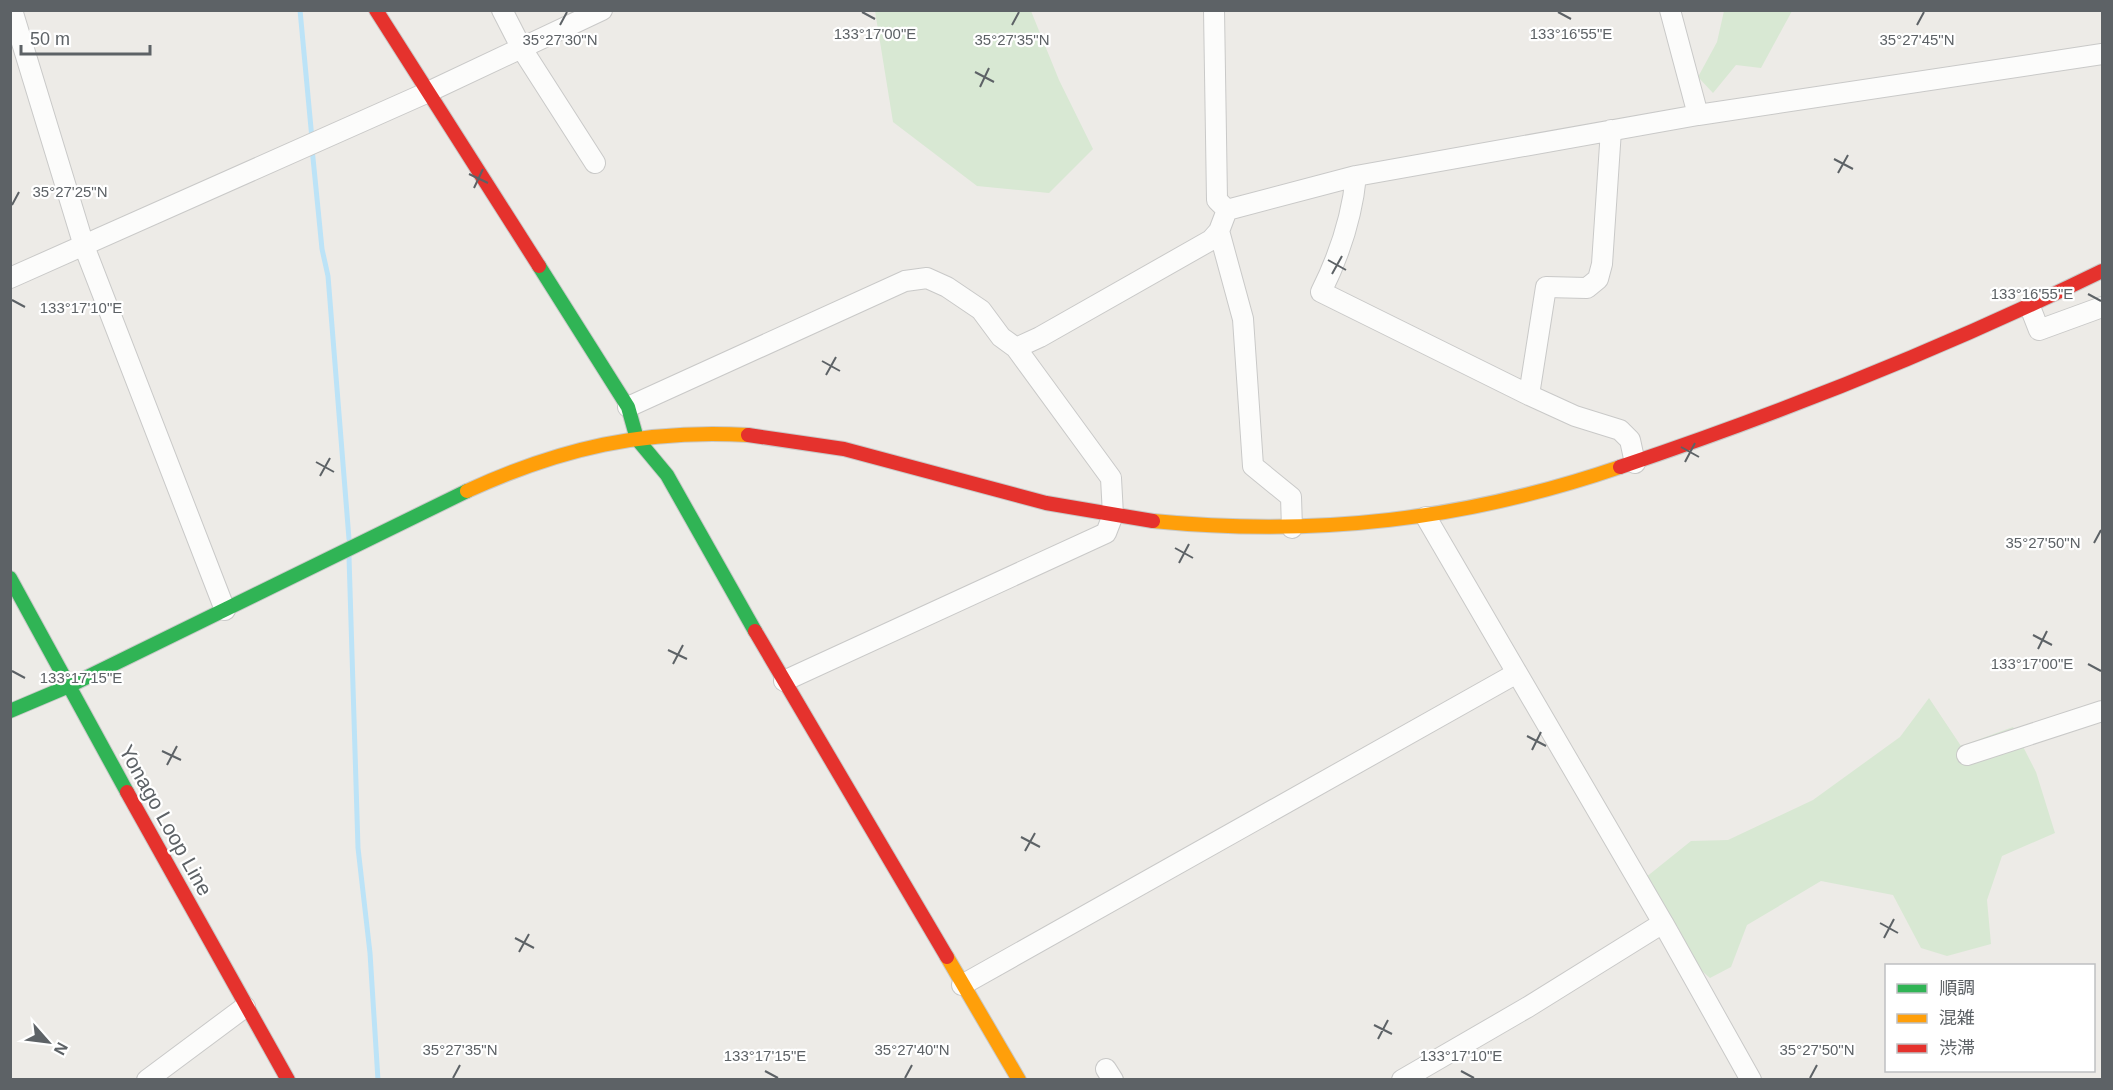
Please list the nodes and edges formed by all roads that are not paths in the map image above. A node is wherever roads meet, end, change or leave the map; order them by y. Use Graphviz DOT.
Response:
graph roads {
  1 [pos="12,10"];
  2 [pos="376,10"];
  3 [pos="502,10"];
  4 [pos="602,10"];
  5 [pos="1214,10"];
  6 [pos="1670,10"];
  7 [pos="522,49"];
  8 [pos="2103,54"];
  9 [pos="426,93"];
  10 [pos="1698,115"];
  11 [pos="1611,130"];
  12 [pos="595,163"];
  13 [pos="1356,176"];
  14 [pos="1227,210"];
  15 [pos="1219,231"];
  16 [pos="84,246"];
  17 [pos="2103,271"];
  18 [pos="10,278"];
  19 [pos="2103,307"];
  20 [pos="2030,308"];
  21 [pos="1016,348"];
  22 [pos="1529,395"];
  23 [pos="628,407"];
  24 [pos="637,439"];
  25 [pos="1635,463"];
  26 [pos="1113,515"];
  27 [pos="1426,517"];
  28 [pos="1292,528"];
  29 [pos="10,578"];
  30 [pos="225,610"];
  31 [pos="1517,673"];
  32 [pos="784,681"];
  33 [pos="69,686"];
  34 [pos="10,711"];
  35 [pos="2103,711"];
  36 [pos="1967,755"];
  37 [pos="1664,923"];
  38 [pos="962,985"];
  39 [pos="244,1007"];
  40 [pos="147,1080"];
  41 [pos="288,1080"];
  42 [pos="1019,1080"];
  43 [pos="1402,1080"];
  44 [pos="1751,1080"];
  1 -- 16 [label="street"];
  2 -- 9 [label="street"];
  3 -- 7 [label="street"];
  4 -- 7 [label="street"];
  5 -- 14 [label="street"];
  6 -- 10 [label="street"];
  7 -- 9 [label="street"];
  7 -- 12 [label="street"];
  8 -- 10 [label="street"];
  9 -- 16 [label="street"];
  9 -- 23 [label="street"];
  10 -- 11 [label="street"];
  11 -- 13 [label="street"];
  11 -- 22 [label="street"];
  13 -- 14 [label="street"];
  13 -- 22 [label="street"];
  14 -- 15 [label="street"];
  15 -- 21 [label="street"];
  15 -- 28 [label="street"];
  16 -- 18 [label="street"];
  16 -- 30 [label="street"];
  17 -- 20 [label="street"];
  19 -- 20 [label="street"];
  20 -- 25 [label="street"];
  21 -- 23 [label="street"];
  21 -- 26 [label="street"];
  22 -- 25 [label="street"];
  23 -- 24 [label="street"];
  24 -- 26 [label="street"];
  24 -- 30 [label="street"];
  24 -- 32 [label="street"];
  25 -- 27 [label="street"];
  26 -- 28 [label="street"];
  26 -- 32 [label="street"];
  27 -- 28 [label="street"];
  27 -- 31 [label="street"];
  29 -- 33 [label="street, Yonago Loop Line"];
  30 -- 33 [label="street"];
  31 -- 37 [label="street"];
  31 -- 38 [label="street"];
  32 -- 38 [label="street"];
  33 -- 34 [label="street"];
  33 -- 39 [label="street, Yonago Loop Line"];
  35 -- 36 [label="street"];
  37 -- 43 [label="street"];
  37 -- 44 [label="street"];
  38 -- 42 [label="street"];
  39 -- 40 [label="street"];
  39 -- 41 [label="street, Yonago Loop Line"];
}
